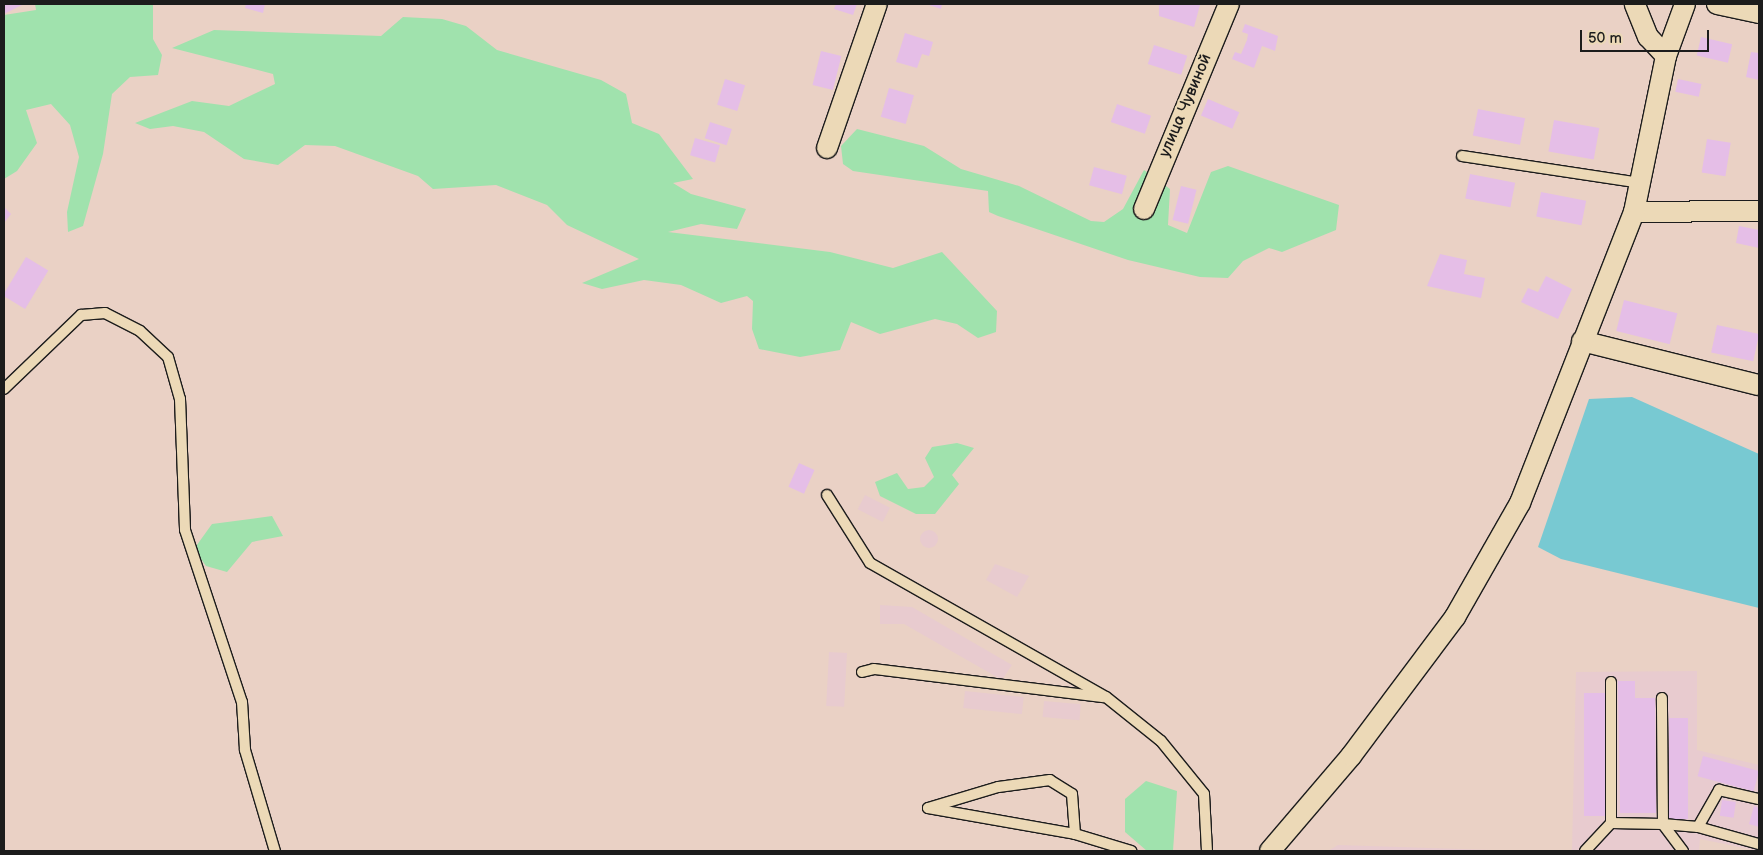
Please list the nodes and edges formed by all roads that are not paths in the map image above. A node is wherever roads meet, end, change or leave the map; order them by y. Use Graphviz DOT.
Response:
graph roads {
  1 [pos="877,4"];
  2 [pos="1229,4"];
  3 [pos="1635,4"];
  4 [pos="1684,4"];
  5 [pos="1717,4"];
  6 [pos="1759,13"];
  7 [pos="1666,56"];
  8 [pos="827,148"];
  9 [pos="1462,156"];
  10 [pos="1640,183"];
  11 [pos="1144,209"];
  12 [pos="1759,211"];
  13 [pos="1634,212"];
  14 [pos="1582,341"];
  15 [pos="1759,385"];
  16 [pos="4,389"];
  17 [pos="826,496"];
  18 [pos="862,672"];
  19 [pos="1611,682"];
  20 [pos="1106,697"];
  21 [pos="1662,698"];
  22 [pos="1759,800"];
  23 [pos="1611,823"];
  24 [pos="1663,824"];
  25 [pos="1698,827"];
  26 [pos="1075,834"];
  27 [pos="1759,844"];
  28 [pos="275,851"];
  29 [pos="1131,851"];
  30 [pos="1207,851"];
  31 [pos="1270,851"];
  32 [pos="1585,851"];
  33 [pos="1683,851"];
  1 -- 8 [label="street"];
  2 -- 11 [label="street, улица Чувиной"];
  3 -- 7 [label="street"];
  4 -- 7 [label="street"];
  5 -- 6 [label="street"];
  7 -- 10 [label="street"];
  9 -- 10 [label="lane"];
  10 -- 13 [label="street"];
  12 -- 13 [label="street"];
  13 -- 14 [label="street"];
  14 -- 15 [label="street"];
  14 -- 31 [label="street"];
  16 -- 28 [label="lane"];
  17 -- 20 [label="lane"];
  18 -- 20 [label="lane"];
  19 -- 23 [label="lane"];
  20 -- 30 [label="lane"];
  21 -- 24 [label="lane"];
  22 -- 25 [label="lane"];
  23 -- 24 [label="lane"];
  23 -- 32 [label="lane"];
  24 -- 25 [label="lane"];
  24 -- 33 [label="lane"];
  25 -- 27 [label="lane"];
  26 -- 26 [label="lane"];
  26 -- 29 [label="lane"];
}
